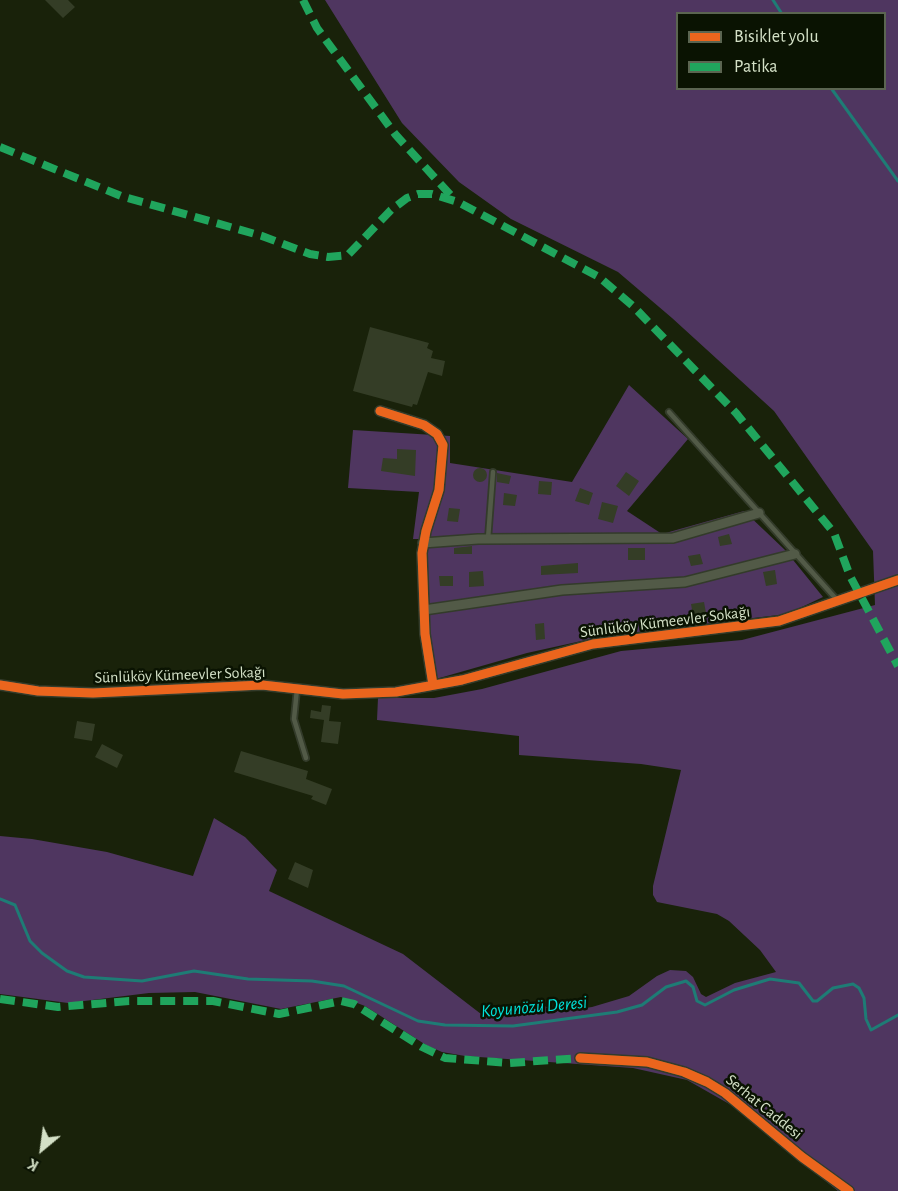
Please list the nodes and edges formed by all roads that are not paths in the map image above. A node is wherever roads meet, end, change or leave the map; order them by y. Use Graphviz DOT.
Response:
graph roads {
  1 [pos="380,411"];
  2 [pos="669,412"];
  3 [pos="493,472"];
  4 [pos="759,513"];
  5 [pos="488,538"];
  6 [pos="423,543"];
  7 [pos="795,554"];
  8 [pos="898,580"];
  9 [pos="838,602"];
  10 [pos="423,610"];
  11 [pos="0,685"];
  12 [pos="433,685"];
  13 [pos="297,689"];
  14 [pos="306,758"];
  15 [pos="580,1058"];
  16 [pos="849,1191"];
  1 -- 6 [label="street"];
  2 -- 4 [label="lane"];
  3 -- 5 [label="lane"];
  4 -- 5 [label="street"];
  4 -- 7 [label="lane"];
  5 -- 6 [label="street"];
  6 -- 10 [label="street"];
  7 -- 9 [label="lane"];
  7 -- 10 [label="street"];
  8 -- 9 [label="street, Sünlüköy Kümeevler Sokağı"];
  9 -- 12 [label="street, Sünlüköy Kümeevler Sokağı"];
  10 -- 12 [label="street"];
  11 -- 13 [label="street, Sünlüköy Kümeevler Sokağı"];
  12 -- 13 [label="street, Sünlüköy Kümeevler Sokağı"];
  13 -- 14 [label="lane"];
  15 -- 16 [label="street, Serhat Caddesi"];
}
